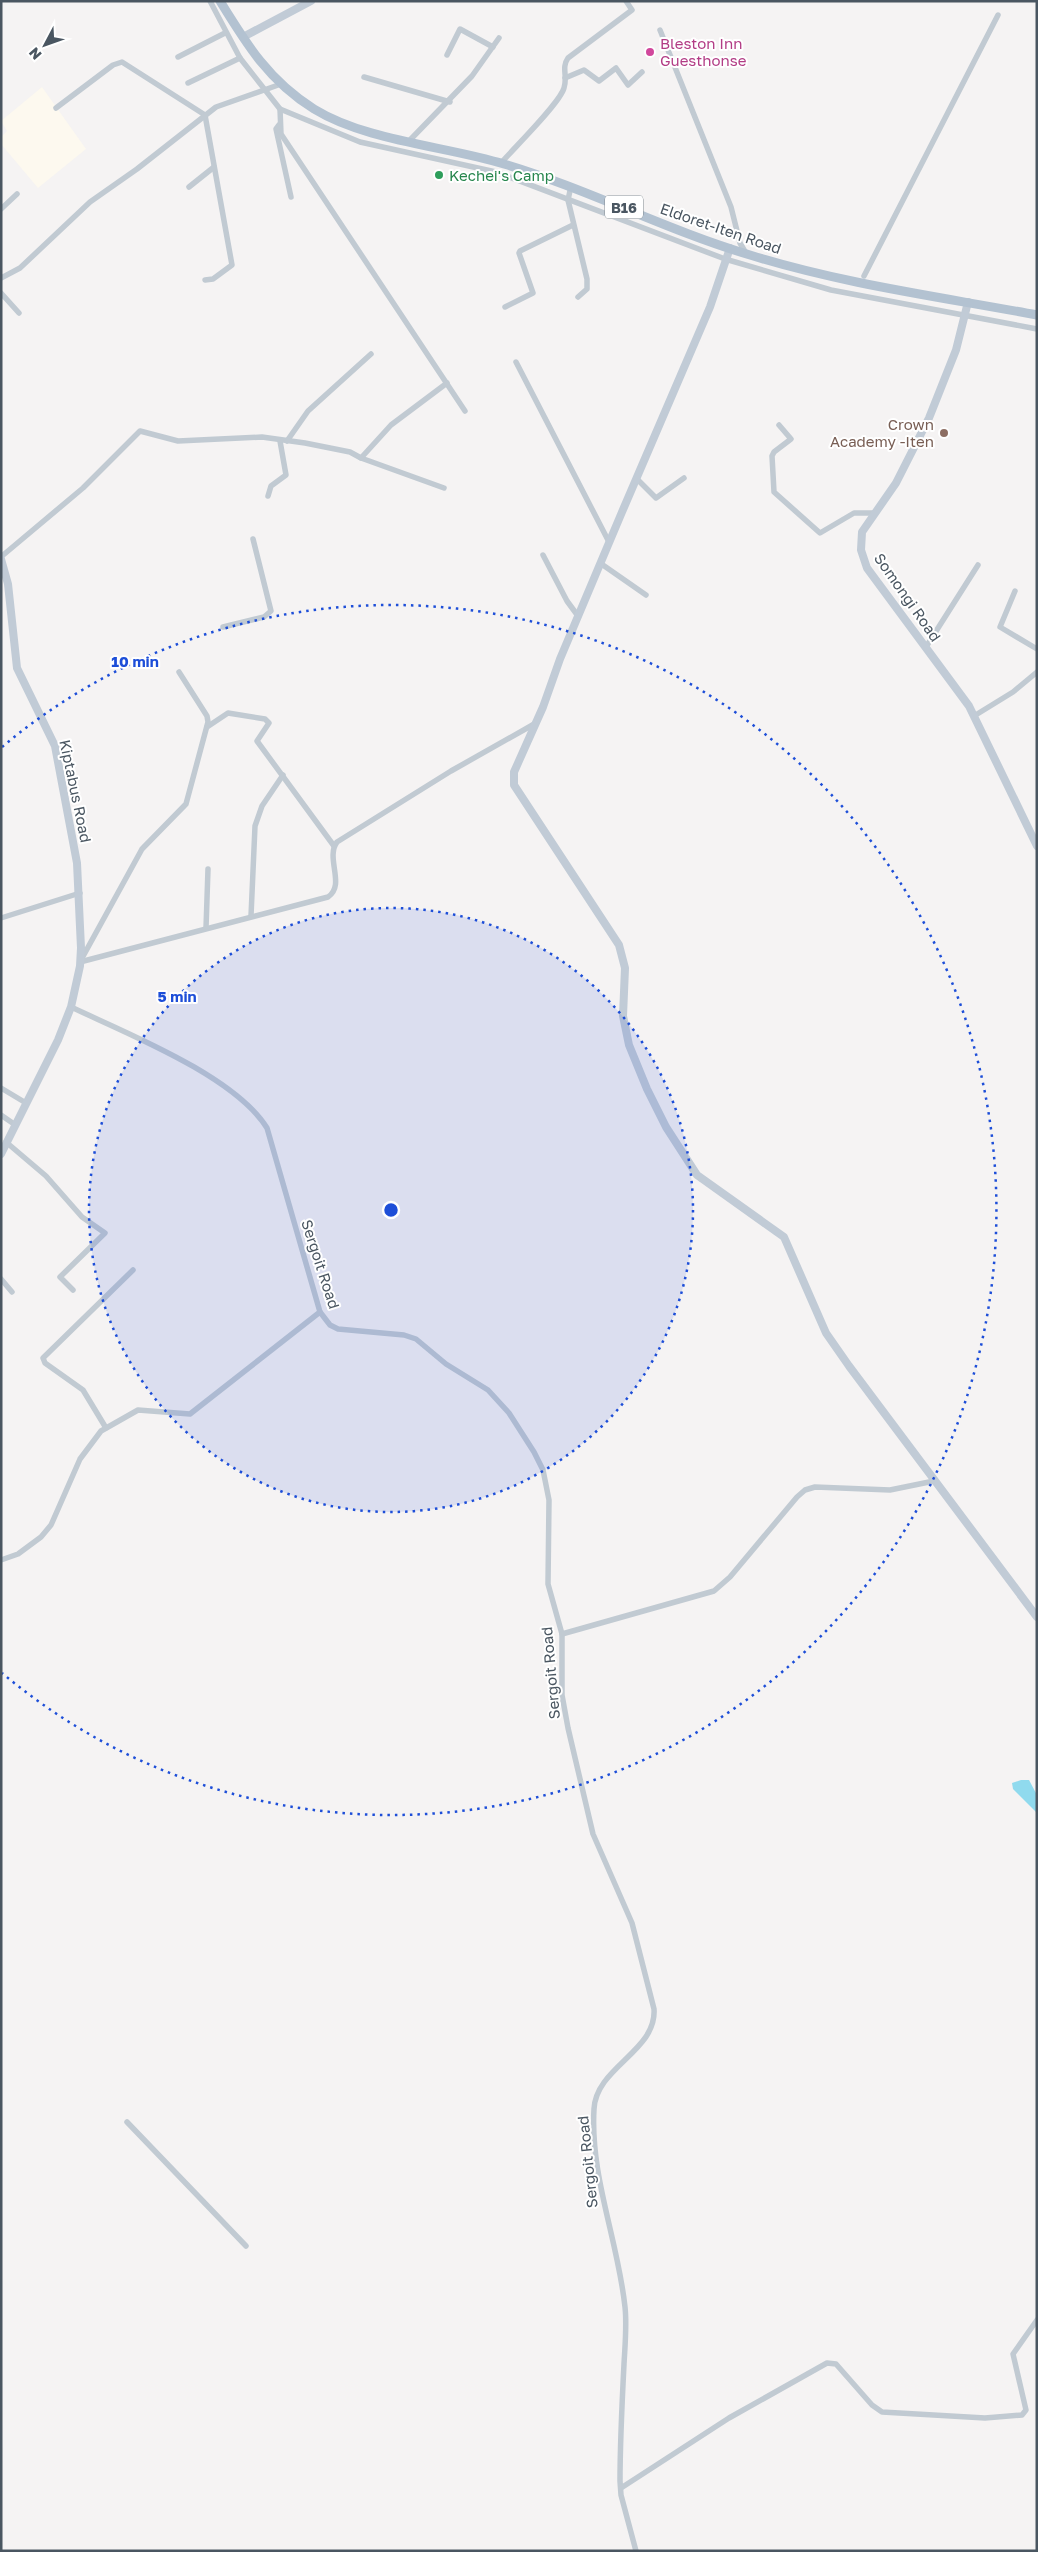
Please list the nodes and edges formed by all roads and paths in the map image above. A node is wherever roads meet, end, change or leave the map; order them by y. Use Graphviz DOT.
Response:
graph roads {
  1 [pos="210,1"];
  2 [pos="220,1"];
  3 [pos="311,1"];
  4 [pos="626,1"];
  5 [pos="998,15"];
  6 [pos="660,30"];
  7 [pos="225,33"];
  8 [pos="243,37"];
  9 [pos="499,38"];
  10 [pos="493,47"];
  11 [pos="447,55"];
  12 [pos="178,57"];
  13 [pos="240,58"];
  14 [pos="642,72"];
  15 [pos="364,77"];
  16 [pos="565,78"];
  17 [pos="188,83"];
  18 [pos="281,84"];
  19 [pos="265,90"];
  20 [pos="450,102"];
  21 [pos="56,108"];
  22 [pos="280,110"];
  23 [pos="205,115"];
  24 [pos="279,125"];
  25 [pos="410,140"];
  26 [pos="502,163"];
  27 [pos="214,167"];
  28 [pos="571,186"];
  29 [pos="189,187"];
  30 [pos="17,194"];
  31 [pos="291,197"];
  32 [pos="568,200"];
  33 [pos="1,209"];
  34 [pos="573,225"];
  35 [pos="730,248"];
  36 [pos="748,255"];
  37 [pos="724,259"];
  38 [pos="864,276"];
  39 [pos="1,278"];
  40 [pos="205,280"];
  41 [pos="1,292"];
  42 [pos="578,297"];
  43 [pos="968,302"];
  44 [pos="505,306"];
  45 [pos="19,313"];
  46 [pos="963,315"];
  47 [pos="1037,315"];
  48 [pos="1037,329"];
  49 [pos="371,354"];
  50 [pos="516,362"];
  51 [pos="447,383"];
  52 [pos="465,411"];
  53 [pos="779,425"];
  54 [pos="284,441"];
  55 [pos="361,458"];
  56 [pos="636,478"];
  57 [pos="684,478"];
  58 [pos="444,488"];
  59 [pos="268,496"];
  60 [pos="874,513"];
  61 [pos="253,539"];
  62 [pos="609,542"];
  63 [pos="543,555"];
  64 [pos="2,556"];
  65 [pos="600,563"];
  66 [pos="978,565"];
  67 [pos="1015,591"];
  68 [pos="646,595"];
  69 [pos="578,616"];
  70 [pos="223,627"];
  71 [pos="926,647"];
  72 [pos="1037,650"];
  73 [pos="179,672"];
  74 [pos="1037,672"];
  75 [pos="974,716"];
  76 [pos="536,723"];
  77 [pos="207,727"];
  78 [pos="283,775"];
  79 [pos="334,846"];
  80 [pos="1037,846"];
  81 [pos="208,869"];
  82 [pos="80,893"];
  83 [pos="251,916"];
  84 [pos="1,918"];
  85 [pos="206,928"];
  86 [pos="80,962"];
  87 [pos="71,1007"];
  88 [pos="1,1088"];
  89 [pos="26,1103"];
  90 [pos="1,1115"];
  91 [pos="14,1124"];
  92 [pos="6,1142"];
  93 [pos="1,1154"];
  94 [pos="133,1270"];
  95 [pos="1,1279"];
  96 [pos="73,1290"];
  97 [pos="12,1292"];
  98 [pos="320,1312"];
  99 [pos="106,1428"];
  100 [pos="934,1481"];
  101 [pos="1,1560"];
  102 [pos="1037,1617"];
  103 [pos="562,1634"];
  104 [pos="127,2122"];
  105 [pos="246,2246"];
  106 [pos="1037,2320"];
  107 [pos="621,2488"];
  108 [pos="636,2551"];
  1 -- 7 [label="street"];
  2 -- 8 [label="main road, Eldoret-Iten Road / B16"];
  3 -- 8 [label="street"];
  4 -- 16 [label="street"];
  5 -- 38 [label="street"];
  6 -- 36 [label="street"];
  7 -- 12 [label="street"];
  7 -- 13 [label="street"];
  8 -- 18 [label="main road, Eldoret-Iten Road / B16"];
  9 -- 10 [label="street"];
  10 -- 11 [label="street"];
  10 -- 20 [label="street"];
  13 -- 17 [label="street"];
  13 -- 19 [label="street"];
  14 -- 16 [label="street"];
  15 -- 20 [label="street"];
  16 -- 26 [label="street"];
  18 -- 19 [label="street"];
  18 -- 25 [label="main road, Eldoret-Iten Road / B16"];
  19 -- 22 [label="street"];
  19 -- 23 [label="street"];
  20 -- 25 [label="street"];
  21 -- 23 [label="street"];
  22 -- 24 [label="street"];
  22 -- 32 [label="street"];
  23 -- 27 [label="street"];
  23 -- 39 [label="street"];
  24 -- 31 [label="street"];
  24 -- 51 [label="street"];
  25 -- 26 [label="main road, Eldoret-Iten Road / B16"];
  26 -- 28 [label="main road, Eldoret-Iten Road / B16"];
  27 -- 29 [label="street"];
  27 -- 40 [label="street"];
  28 -- 32 [label="street"];
  28 -- 35 [label="main road, Eldoret-Iten Road / B16"];
  30 -- 33 [label="street"];
  32 -- 34 [label="street"];
  32 -- 37 [label="street"];
  34 -- 42 [label="street"];
  34 -- 44 [label="street"];
  35 -- 36 [label="main road, Eldoret-Iten Road / B16"];
  35 -- 37 [label="street"];
  36 -- 43 [label="main road, Eldoret-Iten Road / B16"];
  37 -- 46 [label="street"];
  37 -- 56 [label="street"];
  41 -- 45 [label="street"];
  43 -- 46 [label="street, Somongi Road"];
  43 -- 47 [label="main road, Eldoret-Iten Road / B16"];
  46 -- 48 [label="street"];
  46 -- 60 [label="street, Somongi Road"];
  49 -- 54 [label="street"];
  50 -- 62 [label="street"];
  51 -- 52 [label="street"];
  51 -- 55 [label="street"];
  53 -- 60 [label="street"];
  54 -- 55 [label="street"];
  54 -- 59 [label="street"];
  54 -- 64 [label="street"];
  55 -- 58 [label="street"];
  56 -- 57 [label="street"];
  56 -- 62 [label="street"];
  60 -- 71 [label="street, Somongi Road"];
  61 -- 70 [label="street"];
  62 -- 65 [label="street"];
  63 -- 69 [label="street"];
  64 -- 82 [label="street, Kiptabus Road"];
  65 -- 68 [label="street"];
  65 -- 69 [label="street"];
  66 -- 71 [label="street"];
  67 -- 72 [label="street"];
  69 -- 76 [label="street"];
  71 -- 75 [label="street, Somongi Road"];
  73 -- 77 [label="street"];
  74 -- 75 [label="street"];
  75 -- 80 [label="street, Somongi Road"];
  76 -- 79 [label="street"];
  76 -- 100 [label="street"];
  77 -- 78 [label="street"];
  77 -- 86 [label="street"];
  78 -- 79 [label="street"];
  78 -- 83 [label="street"];
  79 -- 83 [label="street"];
  81 -- 85 [label="street"];
  82 -- 84 [label="street"];
  82 -- 86 [label="street, Kiptabus Road"];
  83 -- 85 [label="street"];
  85 -- 86 [label="street"];
  86 -- 87 [label="street, Kiptabus Road"];
  87 -- 89 [label="street, Kiptabus Road"];
  87 -- 98 [label="street, Sergoit Road"];
  88 -- 89 [label="street"];
  89 -- 91 [label="street, Kiptabus Road"];
  90 -- 91 [label="street"];
  91 -- 92 [label="street, Kiptabus Road"];
  92 -- 93 [label="street, Kiptabus Road"];
  92 -- 96 [label="street"];
  94 -- 99 [label="street"];
  95 -- 97 [label="street"];
  98 -- 99 [label="street"];
  98 -- 103 [label="street, Sergoit Road"];
  99 -- 101 [label="street"];
  100 -- 102 [label="street"];
  100 -- 103 [label="street"];
  103 -- 107 [label="street, Sergoit Road"];
  104 -- 105 [label="street"];
  106 -- 107 [label="street"];
  107 -- 108 [label="street, Sergoit Road"];
}
